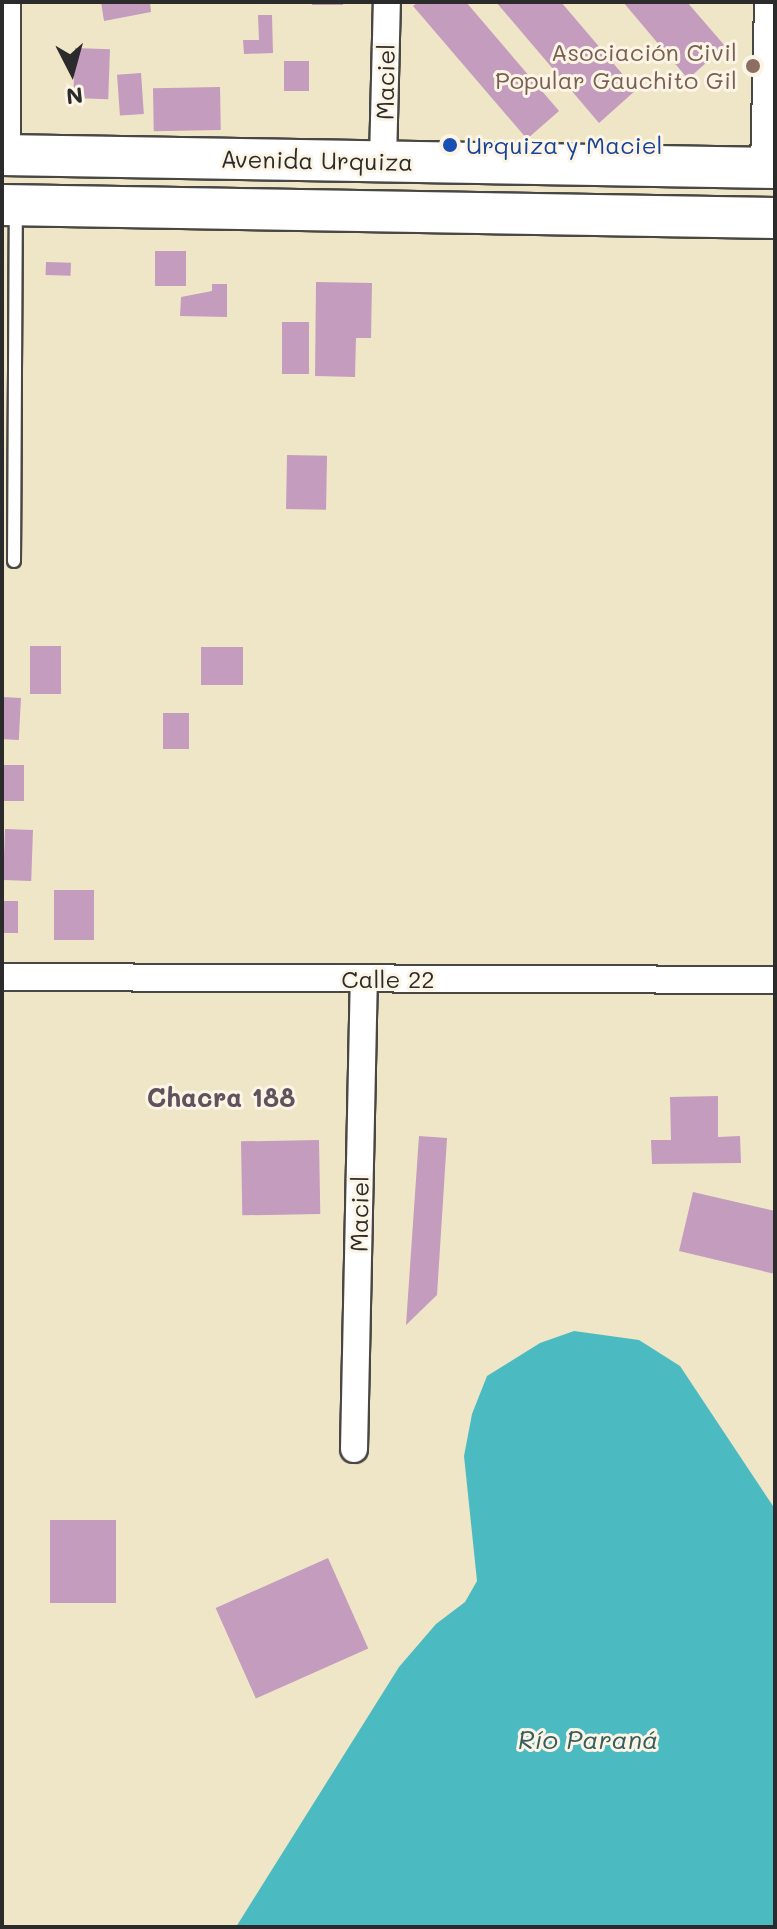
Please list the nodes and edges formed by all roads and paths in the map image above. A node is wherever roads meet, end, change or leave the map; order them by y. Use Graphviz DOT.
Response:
graph roads {
  1 [pos="7,2"];
  2 [pos="387,2"];
  3 [pos="768,2"];
  4 [pos="5,155"];
  5 [pos="383,161"];
  6 [pos="770,168"];
  7 [pos="9,205"];
  8 [pos="775,218"];
  9 [pos="14,561"];
  10 [pos="2,977"];
  11 [pos="364,979"];
  12 [pos="775,980"];
  13 [pos="354,1449"];
  1 -- 4 [label="street"];
  2 -- 5 [label="street, Maciel"];
  3 -- 6 [label="street"];
  4 -- 5 [label="main road, Avenida Urquiza"];
  5 -- 6 [label="main road, Avenida Urquiza"];
  7 -- 8 [label="main road, Avenida Urquiza"];
  7 -- 9 [label="lane"];
  10 -- 11 [label="street, Calle 22"];
  11 -- 12 [label="street, Calle 22"];
  11 -- 13 [label="street, Maciel"];
}
